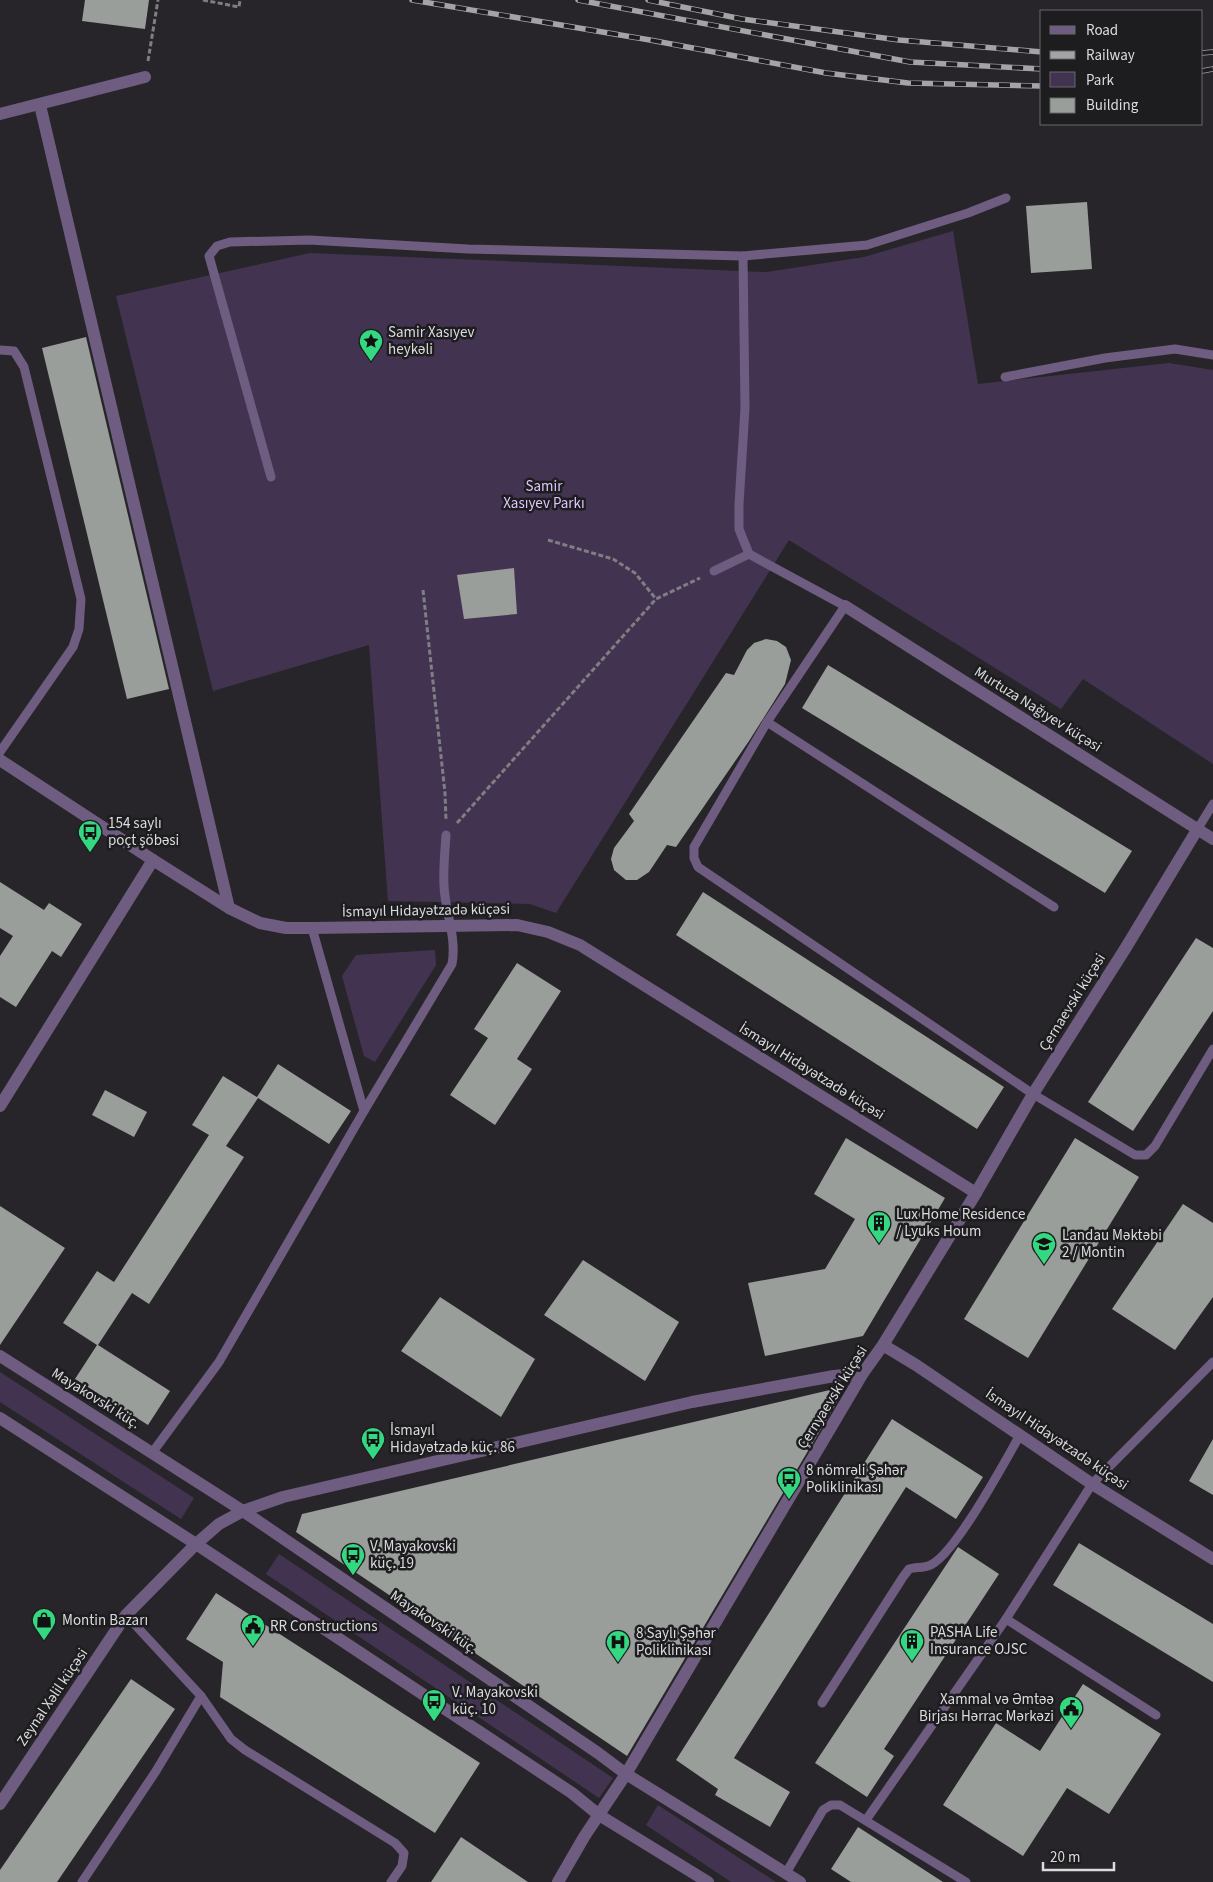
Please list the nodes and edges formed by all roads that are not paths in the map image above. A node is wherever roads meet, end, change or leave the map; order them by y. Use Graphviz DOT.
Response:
graph roads {
  1 [pos="145,77"];
  2 [pos="40,105"];
  3 [pos="0,114"];
  4 [pos="1006,198"];
  5 [pos="743,256"];
  6 [pos="0,350"];
  7 [pos="1213,354"];
  8 [pos="1006,378"];
  9 [pos="271,477"];
  10 [pos="749,554"];
  11 [pos="714,571"];
  12 [pos="845,606"];
  13 [pos="767,722"];
  14 [pos="0,752"];
  15 [pos="0,760"];
  16 [pos="1213,804"];
  17 [pos="1197,830"];
  18 [pos="446,835"];
  19 [pos="1213,840"];
  20 [pos="153,860"];
  21 [pos="1054,907"];
  22 [pos="229,908"];
  23 [pos="452,925"];
  24 [pos="312,928"];
  25 [pos="1213,1049"];
  26 [pos="1033,1094"];
  27 [pos="0,1106"];
  28 [pos="364,1111"];
  29 [pos="976,1193"];
  30 [pos="883,1345"];
  31 [pos="0,1356"];
  32 [pos="1213,1362"];
  33 [pos="863,1373"];
  34 [pos="0,1418"];
  35 [pos="1020,1435"];
  36 [pos="152,1453"];
  37 [pos="1092,1484"];
  38 [pos="244,1511"];
  39 [pos="196,1544"];
  40 [pos="1213,1559"];
  41 [pos="126,1614"];
  42 [pos="1006,1619"];
  43 [pos="201,1696"];
  44 [pos="822,1703"];
  45 [pos="1156,1715"];
  46 [pos="626,1774"];
  47 [pos="0,1804"];
  48 [pos="599,1815"];
  49 [pos="866,1820"];
  50 [pos="786,1873"];
  51 [pos="82,1882"];
  52 [pos="392,1882"];
  53 [pos="558,1882"];
  54 [pos="708,1882"];
  55 [pos="800,1882"];
  56 [pos="966,1882"];
  1 -- 2 [label="street"];
  2 -- 3 [label="street"];
  2 -- 22 [label="street"];
  4 -- 5 [label="lane"];
  5 -- 9 [label="lane"];
  5 -- 10 [label="lane"];
  6 -- 14 [label="lane"];
  7 -- 8 [label="lane"];
  10 -- 11 [label="lane"];
  10 -- 12 [label="lane"];
  12 -- 13 [label="lane"];
  12 -- 17 [label="street, Murtuza Nağıyev küçəsi"];
  13 -- 21 [label="lane"];
  13 -- 26 [label="lane"];
  15 -- 20 [label="street, İsmayıl Hidayətzadə küçəsi"];
  16 -- 17 [label="lane"];
  17 -- 19 [label="street, Murtuza Nağıyev küçəsi"];
  17 -- 26 [label="street, Çernaevski küçəsi"];
  18 -- 23 [label="lane"];
  20 -- 22 [label="street, İsmayıl Hidayətzadə küçəsi"];
  20 -- 27 [label="street"];
  22 -- 24 [label="street, İsmayıl Hidayətzadə küçəsi"];
  23 -- 24 [label="street, İsmayıl Hidayətzadə küçəsi"];
  23 -- 28 [label="lane"];
  23 -- 29 [label="street, İsmayıl Hidayətzadə küçəsi"];
  24 -- 28 [label="lane"];
  25 -- 26 [label="lane"];
  26 -- 29 [label="street, Çernaevski küçəsi"];
  28 -- 36 [label="lane"];
  29 -- 30 [label="street, Çernyaevski küçəsi"];
  30 -- 33 [label="street, Çernyaevski küçəsi"];
  30 -- 35 [label="street, İsmayıl Hidayətzadə küçəsi"];
  31 -- 36 [label="street, Mayakovski küç."];
  32 -- 37 [label="lane"];
  33 -- 38 [label="street, Zeynal Xəlil küçəsi"];
  33 -- 46 [label="street, Çernyaevski küçəsi"];
  34 -- 39 [label="street"];
  35 -- 37 [label="street, İsmayıl Hidayətzadə küçəsi"];
  35 -- 44 [label="lane"];
  36 -- 38 [label="street, Mayakovski küç."];
  37 -- 40 [label="street, İsmayıl Hidayətzadə küçəsi"];
  37 -- 42 [label="lane"];
  38 -- 39 [label="street, Zeynal Xəlil küçəsi"];
  38 -- 46 [label="street, Mayakovski küç."];
  39 -- 41 [label="street, Zeynal Xəlil küçəsi"];
  39 -- 48 [label="street"];
  41 -- 43 [label="lane"];
  41 -- 47 [label="street, Zeynal Xəlil küçəsi"];
  42 -- 45 [label="lane"];
  42 -- 49 [label="lane"];
  43 -- 51 [label="lane"];
  43 -- 52 [label="lane"];
  46 -- 48 [label="street, Çernyaevski küçəsi"];
  46 -- 50 [label="street, Mayakovski küç."];
  48 -- 53 [label="street, Çernyaevski küçəsi"];
  48 -- 54 [label="street"];
  49 -- 50 [label="lane"];
  49 -- 56 [label="lane"];
  50 -- 55 [label="street, Mayakovski küç."];
}
